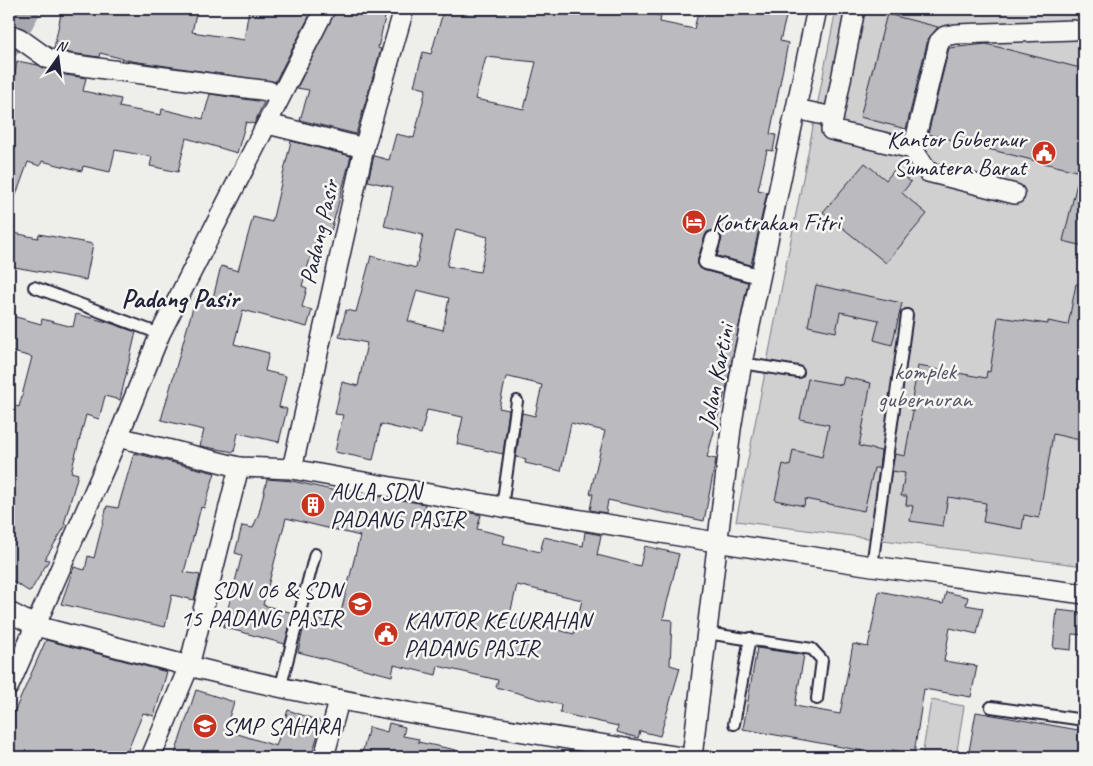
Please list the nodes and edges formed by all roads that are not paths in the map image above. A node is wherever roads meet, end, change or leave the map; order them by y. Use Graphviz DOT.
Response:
graph roads {
  1 [pos="325,9"];
  2 [pos="404,9"];
  3 [pos="817,9"];
  4 [pos="855,9"];
  5 [pos="1074,30"];
  6 [pos="14,36"];
  7 [pos="269,91"];
  8 [pos="796,109"];
  9 [pos="833,117"];
  10 [pos="268,124"];
  11 [pos="364,148"];
  12 [pos="913,149"];
  13 [pos="1015,194"];
  14 [pos="713,239"];
  15 [pos="762,277"];
  16 [pos="34,287"];
  17 [pos="907,315"];
  18 [pos="160,334"];
  19 [pos="742,363"];
  20 [pos="798,372"];
  21 [pos="517,400"];
  22 [pos="118,437"];
  23 [pos="239,467"];
  24 [pos="292,468"];
  25 [pos="502,507"];
  26 [pos="716,542"];
  27 [pos="315,554"];
  28 [pos="872,566"];
  29 [pos="1084,594"];
  30 [pos="9,612"];
  31 [pos="36,626"];
  32 [pos="706,633"];
  33 [pos="750,638"];
  34 [pos="190,666"];
  35 [pos="9,686"];
  36 [pos="280,689"];
  37 [pos="817,699"];
  38 [pos="339,701"];
  39 [pos="991,707"];
  40 [pos="1084,720"];
  41 [pos="734,724"];
  42 [pos="151,757"];
  43 [pos="324,757"];
  44 [pos="680,757"];
  45 [pos="692,757"];
  1 -- 10 [label="street"];
  2 -- 11 [label="street, Padang Pasir"];
  3 -- 8 [label="street, Jalan Kartini"];
  4 -- 9 [label="street"];
  5 -- 12 [label="street"];
  6 -- 7 [label="street"];
  8 -- 9 [label="street"];
  8 -- 15 [label="street, Jalan Kartini"];
  9 -- 12 [label="street"];
  10 -- 11 [label="street"];
  10 -- 18 [label="street"];
  11 -- 24 [label="street, Padang Pasir"];
  12 -- 13 [label="street"];
  14 -- 15 [label="street"];
  15 -- 19 [label="street, Jalan Kartini"];
  16 -- 18 [label="lane"];
  17 -- 28 [label="lane"];
  18 -- 22 [label="street"];
  19 -- 20 [label="lane"];
  19 -- 26 [label="street, Jalan Kartini"];
  21 -- 25 [label="lane"];
  22 -- 23 [label="street"];
  22 -- 31 [label="street"];
  23 -- 24 [label="street"];
  23 -- 34 [label="street"];
  24 -- 25 [label="street"];
  25 -- 26 [label="street"];
  26 -- 28 [label="street"];
  26 -- 32 [label="street, Jalan Kartini"];
  27 -- 36 [label="lane"];
  28 -- 29 [label="street"];
  30 -- 31 [label="street"];
  31 -- 34 [label="street"];
  31 -- 35 [label="street"];
  32 -- 33 [label="lane"];
  32 -- 45 [label="street, Jalan Kartini"];
  33 -- 37 [label="lane"];
  33 -- 41 [label="lane"];
  34 -- 36 [label="street"];
  34 -- 42 [label="street"];
  36 -- 38 [label="street"];
  38 -- 43 [label="street"];
  38 -- 44 [label="street"];
  39 -- 40 [label="lane"];
}
